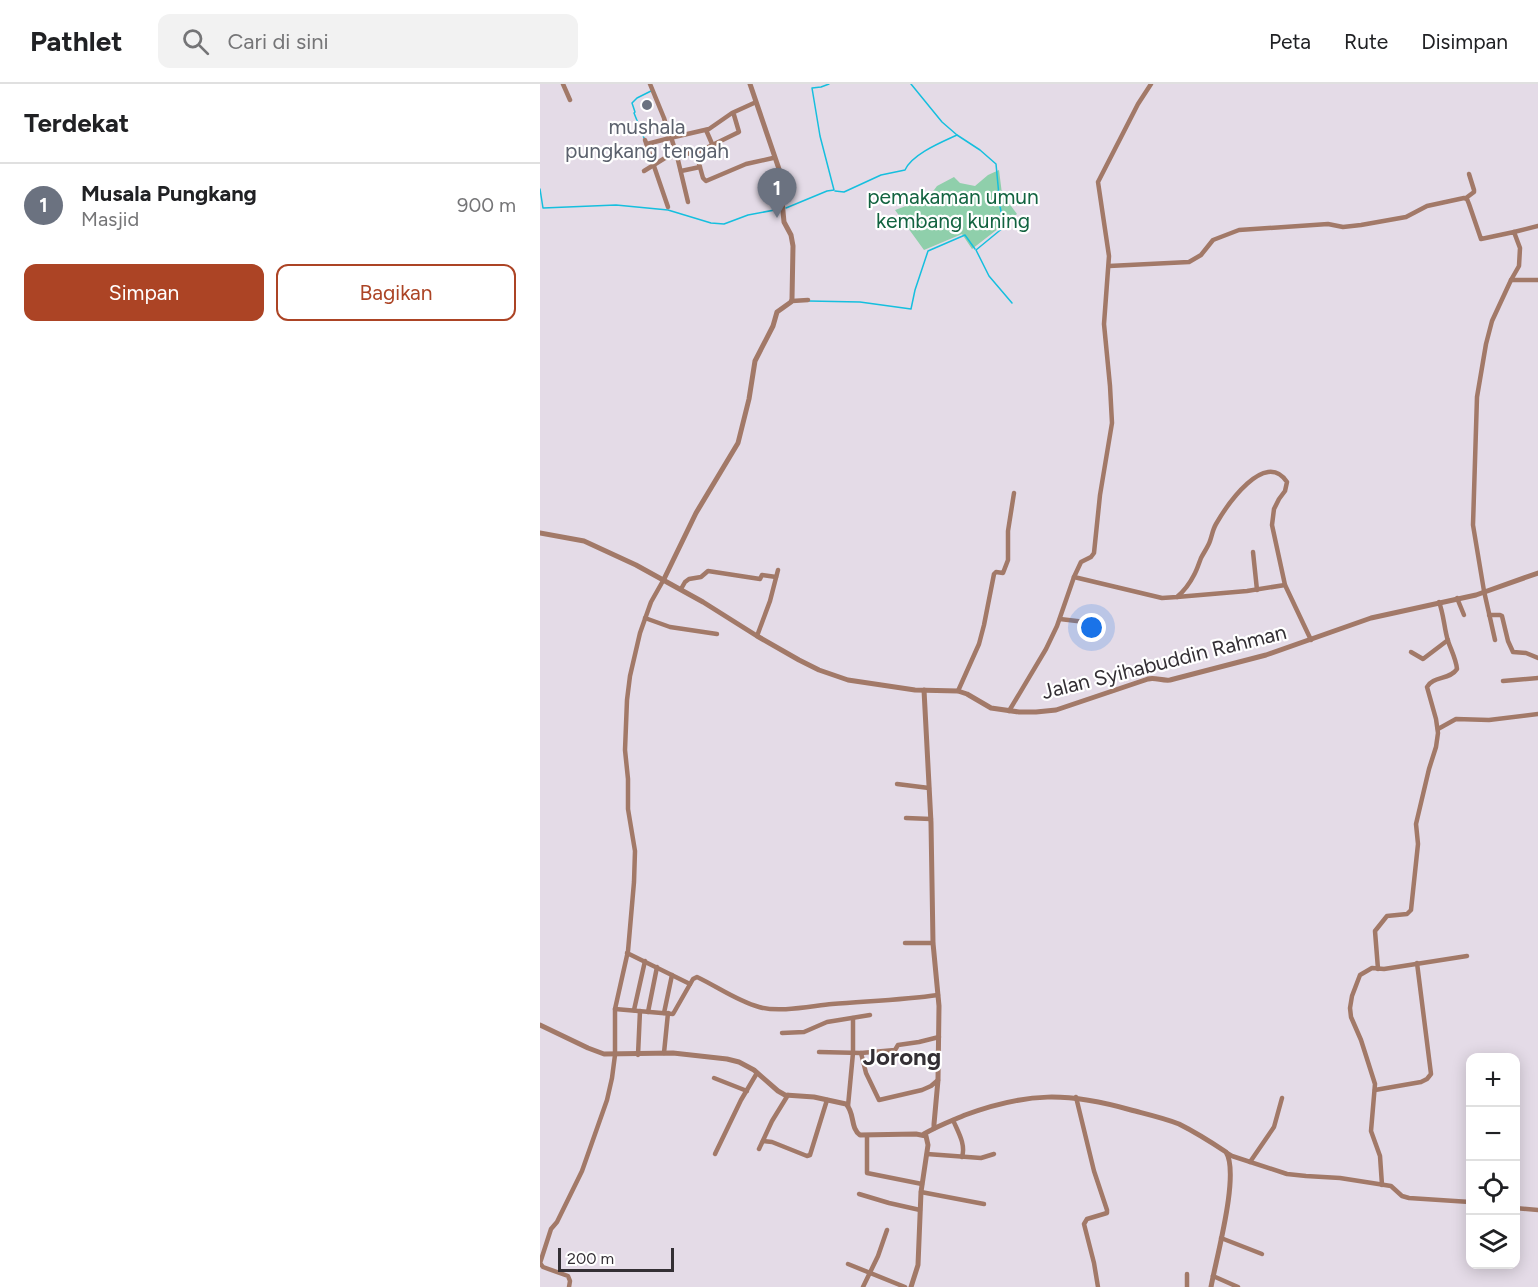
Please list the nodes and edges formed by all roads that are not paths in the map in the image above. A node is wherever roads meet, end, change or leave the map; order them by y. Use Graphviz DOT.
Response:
graph roads {
  1 [pos="563,84"];
  2 [pos="650,84"];
  3 [pos="750,84"];
  4 [pos="1151,84"];
  5 [pos="570,100"];
  6 [pos="754,103"];
  7 [pos="734,115"];
  8 [pos="706,130"];
  9 [pos="670,137"];
  10 [pos="713,146"];
  11 [pos="696,153"];
  12 [pos="677,156"];
  13 [pos="773,158"];
  14 [pos="652,165"];
  15 [pos="700,167"];
  16 [pos="644,171"];
  17 [pos="681,171"];
  18 [pos="1469,174"];
  19 [pos="1466,198"];
  20 [pos="688,202"];
  21 [pos="668,207"];
  22 [pos="1538,226"];
  23 [pos="1514,232"];
  24 [pos="1109,266"];
  25 [pos="1511,280"];
  26 [pos="1538,280"];
  27 [pos="808,300"];
  28 [pos="792,301"];
  29 [pos="1014,493"];
  30 [pos="540,533"];
  31 [pos="1253,552"];
  32 [pos="778,570"];
  33 [pos="1538,573"];
  34 [pos="776,577"];
  35 [pos="1074,577"];
  36 [pos="664,579"];
  37 [pos="1285,585"];
  38 [pos="681,589"];
  39 [pos="1257,590"];
  40 [pos="1484,591"];
  41 [pos="1177,597"];
  42 [pos="1457,598"];
  43 [pos="1439,602"];
  44 [pos="1464,615"];
  45 [pos="1490,615"];
  46 [pos="645,618"];
  47 [pos="1060,619"];
  48 [pos="1085,622"];
  49 [pos="717,634"];
  50 [pos="757,636"];
  51 [pos="1311,640"];
  52 [pos="1448,640"];
  53 [pos="1495,640"];
  54 [pos="1411,652"];
  55 [pos="1538,658"];
  56 [pos="1538,678"];
  57 [pos="1503,681"];
  58 [pos="924,690"];
  59 [pos="958,691"];
  60 [pos="1009,711"];
  61 [pos="1538,714"];
  62 [pos="1438,729"];
  63 [pos="897,784"];
  64 [pos="929,788"];
  65 [pos="906,818"];
  66 [pos="931,819"];
  67 [pos="905,943"];
  68 [pos="933,943"];
  69 [pos="627,953"];
  70 [pos="1467,956"];
  71 [pos="645,962"];
  72 [pos="1417,963"];
  73 [pos="657,967"];
  74 [pos="1377,969"];
  75 [pos="672,975"];
  76 [pos="690,984"];
  77 [pos="938,995"];
  78 [pos="615,1009"];
  79 [pos="637,1010"];
  80 [pos="648,1012"];
  81 [pos="666,1013"];
  82 [pos="870,1015"];
  83 [pos="853,1018"];
  84 [pos="540,1025"];
  85 [pos="782,1033"];
  86 [pos="939,1037"];
  87 [pos="819,1052"];
  88 [pos="664,1053"];
  89 [pos="853,1053"];
  90 [pos="861,1053"];
  91 [pos="615,1054"];
  92 [pos="638,1054"];
  93 [pos="757,1073"];
  94 [pos="714,1078"];
  95 [pos="938,1080"];
  96 [pos="1375,1090"];
  97 [pos="747,1091"];
  98 [pos="788,1095"];
  99 [pos="1076,1097"];
  100 [pos="1282,1098"];
  101 [pos="827,1100"];
  102 [pos="848,1106"];
  103 [pos="953,1120"];
  104 [pos="934,1128"];
  105 [pos="924,1134"];
  106 [pos="867,1136"];
  107 [pos="763,1141"];
  108 [pos="759,1149"];
  109 [pos="1227,1153"];
  110 [pos="715,1154"];
  111 [pos="927,1154"];
  112 [pos="994,1154"];
  113 [pos="962,1157"];
  114 [pos="1250,1162"];
  115 [pos="922,1184"];
  116 [pos="1382,1185"];
  117 [pos="921,1192"];
  118 [pos="860,1194"];
  119 [pos="1466,1202"];
  120 [pos="984,1204"];
  121 [pos="1520,1208"];
  122 [pos="920,1210"];
  123 [pos="1538,1210"];
  124 [pos="887,1230"];
  125 [pos="1221,1238"];
  126 [pos="1262,1254"];
  127 [pos="540,1264"];
  128 [pos="848,1264"];
  129 [pos="869,1274"];
  130 [pos="1187,1274"];
  131 [pos="1213,1276"];
  132 [pos="569,1287"];
  133 [pos="863,1287"];
  134 [pos="905,1287"];
  135 [pos="911,1287"];
  136 [pos="1098,1287"];
  137 [pos="1187,1287"];
  138 [pos="1211,1287"];
  139 [pos="1238,1287"];
  1 -- 5 [label="street"];
  2 -- 9 [label="street"];
  3 -- 28 [label="street"];
  4 -- 24 [label="street"];
  6 -- 8 [label="street"];
  7 -- 10 [label="street"];
  8 -- 9 [label="street"];
  8 -- 10 [label="street"];
  9 -- 12 [label="street"];
  9 -- 14 [label="street"];
  10 -- 11 [label="street"];
  11 -- 12 [label="street"];
  11 -- 15 [label="street"];
  12 -- 14 [label="street"];
  12 -- 17 [label="street"];
  13 -- 15 [label="street"];
  14 -- 16 [label="street"];
  14 -- 21 [label="street"];
  15 -- 17 [label="street"];
  17 -- 20 [label="street"];
  18 -- 19 [label="street"];
  19 -- 23 [label="street"];
  19 -- 24 [label="street"];
  22 -- 23 [label="street"];
  23 -- 25 [label="street"];
  24 -- 35 [label="street"];
  25 -- 26 [label="street"];
  25 -- 40 [label="street"];
  27 -- 28 [label="street"];
  28 -- 36 [label="street"];
  29 -- 59 [label="street"];
  30 -- 36 [label="street, Jalan Syihabuddin Rahman"];
  31 -- 39 [label="street"];
  32 -- 34 [label="street"];
  33 -- 40 [label="street, Jalan Syihabuddin Rahman"];
  34 -- 38 [label="street"];
  34 -- 50 [label="street"];
  35 -- 41 [label="street"];
  35 -- 47 [label="street"];
  36 -- 38 [label="street, Jalan Syihabuddin Rahman"];
  36 -- 46 [label="street"];
  37 -- 39 [label="street"];
  37 -- 41 [label="street"];
  37 -- 51 [label="street"];
  38 -- 50 [label="street, Jalan Syihabuddin Rahman"];
  39 -- 41 [label="street"];
  40 -- 42 [label="street, Jalan Syihabuddin Rahman"];
  40 -- 45 [label="street"];
  42 -- 43 [label="street, Jalan Syihabuddin Rahman"];
  42 -- 44 [label="street"];
  43 -- 51 [label="street, Jalan Syihabuddin Rahman"];
  43 -- 52 [label="street"];
  45 -- 53 [label="street"];
  45 -- 55 [label="street"];
  46 -- 49 [label="street"];
  46 -- 69 [label="street"];
  47 -- 48 [label="street"];
  47 -- 60 [label="street"];
  50 -- 58 [label="street, Jalan Syihabuddin Rahman"];
  51 -- 60 [label="street, Jalan Syihabuddin Rahman"];
  52 -- 54 [label="street"];
  52 -- 62 [label="street"];
  56 -- 57 [label="street"];
  58 -- 59 [label="street, Jalan Syihabuddin Rahman"];
  58 -- 64 [label="street"];
  59 -- 60 [label="street, Jalan Syihabuddin Rahman"];
  61 -- 62 [label="street"];
  62 -- 74 [label="street"];
  63 -- 64 [label="street"];
  64 -- 66 [label="street"];
  65 -- 66 [label="street"];
  66 -- 68 [label="street"];
  67 -- 68 [label="street"];
  68 -- 77 [label="street"];
  69 -- 71 [label="street"];
  69 -- 78 [label="street"];
  70 -- 72 [label="street"];
  71 -- 73 [label="street"];
  71 -- 79 [label="street"];
  72 -- 74 [label="street"];
  72 -- 96 [label="street"];
  73 -- 75 [label="street"];
  73 -- 80 [label="street"];
  74 -- 96 [label="street"];
  75 -- 76 [label="street"];
  75 -- 81 [label="street"];
  76 -- 77 [label="street"];
  76 -- 81 [label="street"];
  77 -- 86 [label="street"];
  78 -- 79 [label="street"];
  78 -- 91 [label="street"];
  79 -- 80 [label="street"];
  79 -- 92 [label="street"];
  80 -- 81 [label="street"];
  81 -- 88 [label="street"];
  82 -- 83 [label="street"];
  83 -- 85 [label="street"];
  83 -- 89 [label="street"];
  84 -- 91 [label="street"];
  86 -- 90 [label="street"];
  86 -- 95 [label="street"];
  87 -- 89 [label="street"];
  88 -- 92 [label="street"];
  88 -- 93 [label="street"];
  89 -- 90 [label="street"];
  89 -- 102 [label="street"];
  90 -- 95 [label="street"];
  91 -- 92 [label="street"];
  91 -- 127 [label="street"];
  93 -- 97 [label="street"];
  93 -- 98 [label="street"];
  94 -- 97 [label="street"];
  95 -- 104 [label="street"];
  96 -- 116 [label="street"];
  97 -- 110 [label="street"];
  98 -- 101 [label="street"];
  98 -- 107 [label="street"];
  99 -- 103 [label="street"];
  99 -- 109 [label="street"];
  99 -- 136 [label="street"];
  100 -- 114 [label="street"];
  101 -- 102 [label="street"];
  101 -- 107 [label="street"];
  102 -- 106 [label="street"];
  103 -- 104 [label="street"];
  103 -- 113 [label="street"];
  104 -- 105 [label="street"];
  105 -- 106 [label="street"];
  105 -- 111 [label="street"];
  106 -- 115 [label="street"];
  107 -- 108 [label="street"];
  109 -- 114 [label="street"];
  109 -- 125 [label="street"];
  111 -- 113 [label="street"];
  111 -- 115 [label="street"];
  112 -- 113 [label="street"];
  114 -- 116 [label="street"];
  115 -- 117 [label="street"];
  116 -- 119 [label="street"];
  117 -- 120 [label="street"];
  117 -- 122 [label="street"];
  118 -- 122 [label="street"];
  121 -- 123 [label="street"];
  122 -- 135 [label="street"];
  124 -- 129 [label="street"];
  125 -- 126 [label="street"];
  125 -- 131 [label="street"];
  127 -- 132 [label="street"];
  128 -- 129 [label="street"];
  129 -- 133 [label="street"];
  129 -- 134 [label="street"];
  130 -- 137 [label="street"];
  131 -- 138 [label="street"];
  131 -- 139 [label="street"];
}
